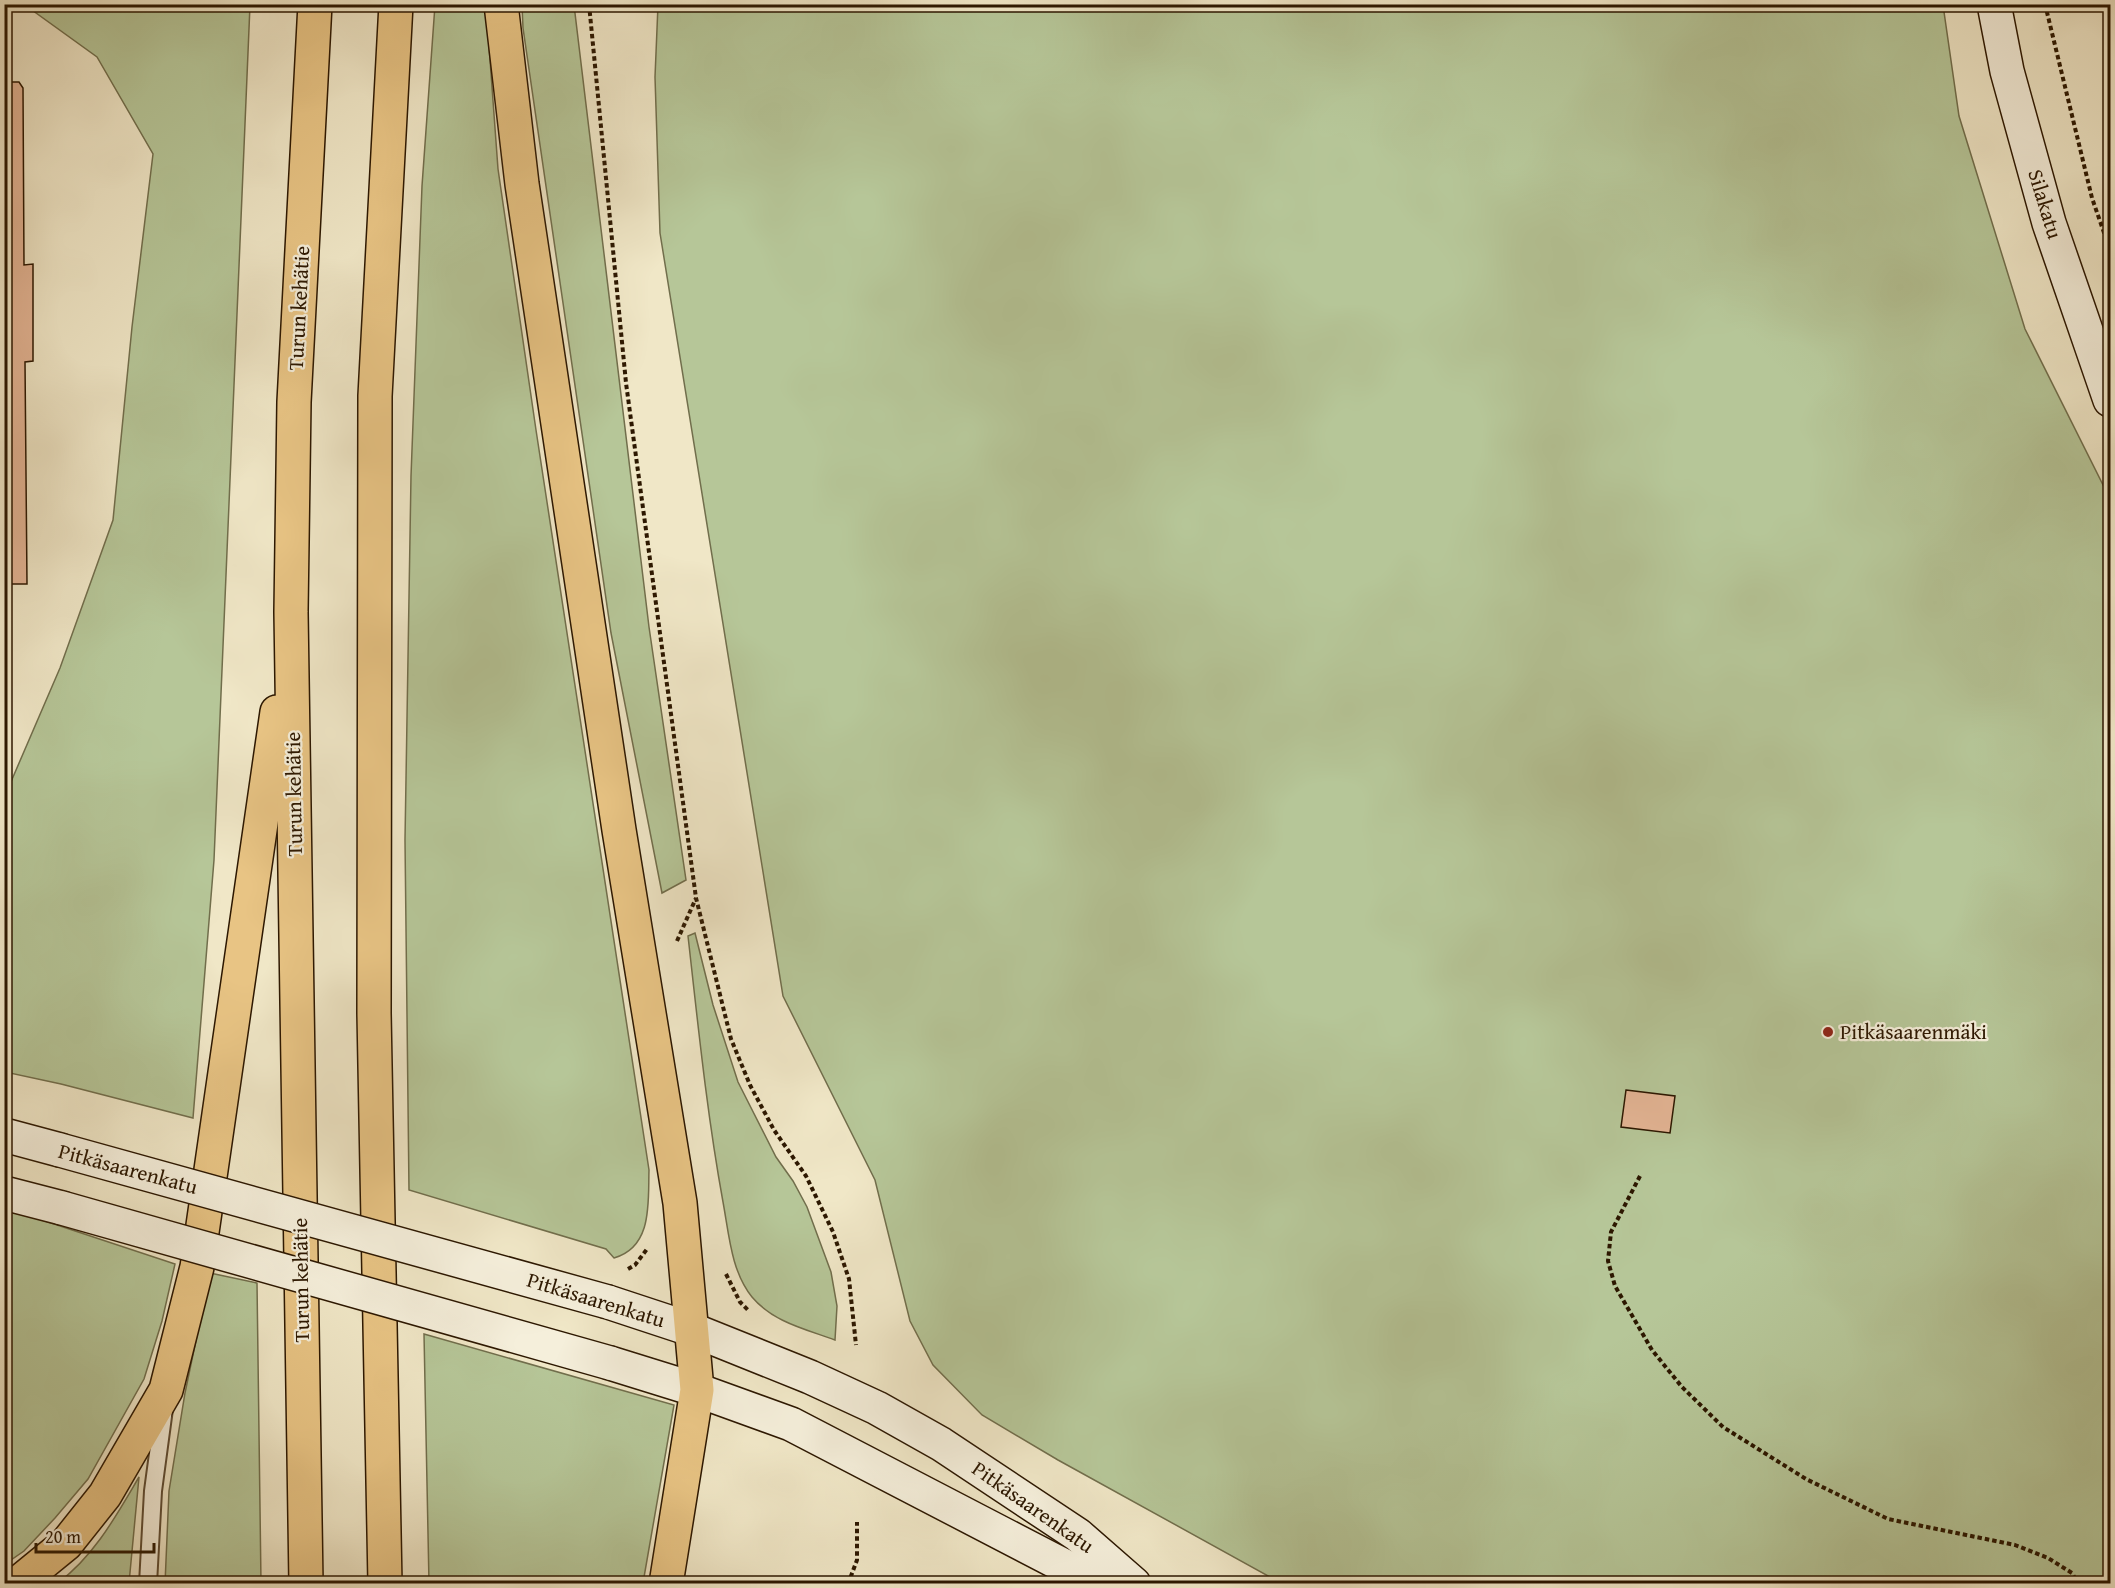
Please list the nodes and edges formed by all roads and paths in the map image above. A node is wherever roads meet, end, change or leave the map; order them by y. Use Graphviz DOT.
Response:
graph roads {
  1 [pos="315,4"];
  2 [pos="396,4"];
  3 [pos="501,4"];
  4 [pos="589,4"];
  5 [pos="1994,4"];
  6 [pos="2045,4"];
  7 [pos="2110,250"];
  8 [pos="2110,400"];
  9 [pos="291,612"];
  10 [pos="4,1135"];
  11 [pos="1640,1176"];
  12 [pos="4,1193"];
  13 [pos="649,1245"];
  14 [pos="723,1268"];
  15 [pos="614,1288"];
  16 [pos="751,1314"];
  17 [pos="693,1330"];
  18 [pos="856,1345"];
  19 [pos="166,1390"];
  20 [pos="697,1390"];
  21 [pos="857,1522"];
  22 [pos="17,1584"];
  23 [pos="148,1584"];
  24 [pos="306,1584"];
  25 [pos="385,1584"];
  26 [pos="666,1584"];
  27 [pos="848,1584"];
  28 [pos="1099,1584"];
  29 [pos="1134,1584"];
  30 [pos="2078,1584"];
  1 -- 9 [label="highway, Turun kehätie"];
  2 -- 25 [label="highway"];
  3 -- 17 [label="highway"];
  4 -- 18 [label="path"];
  5 -- 8 [label="street, Silakatu"];
  6 -- 7 [label="path"];
  9 -- 19 [label="highway"];
  9 -- 24 [label="highway, Turun kehätie"];
  10 -- 15 [label="street, Pitkäsaarenkatu, bridge"];
  11 -- 30 [label="path"];
  12 -- 20 [label="street, Pitkäsaarenkatu, bridge"];
  13 -- 15 [label="path"];
  14 -- 16 [label="path"];
  15 -- 17 [label="street, Pitkäsaarenkatu"];
  17 -- 20 [label="highway"];
  17 -- 29 [label="street, Pitkäsaarenkatu"];
  19 -- 22 [label="highway"];
  19 -- 23 [label="lane"];
  20 -- 26 [label="highway"];
  20 -- 28 [label="street, Pitkäsaarenkatu"];
  21 -- 27 [label="path"];
}
